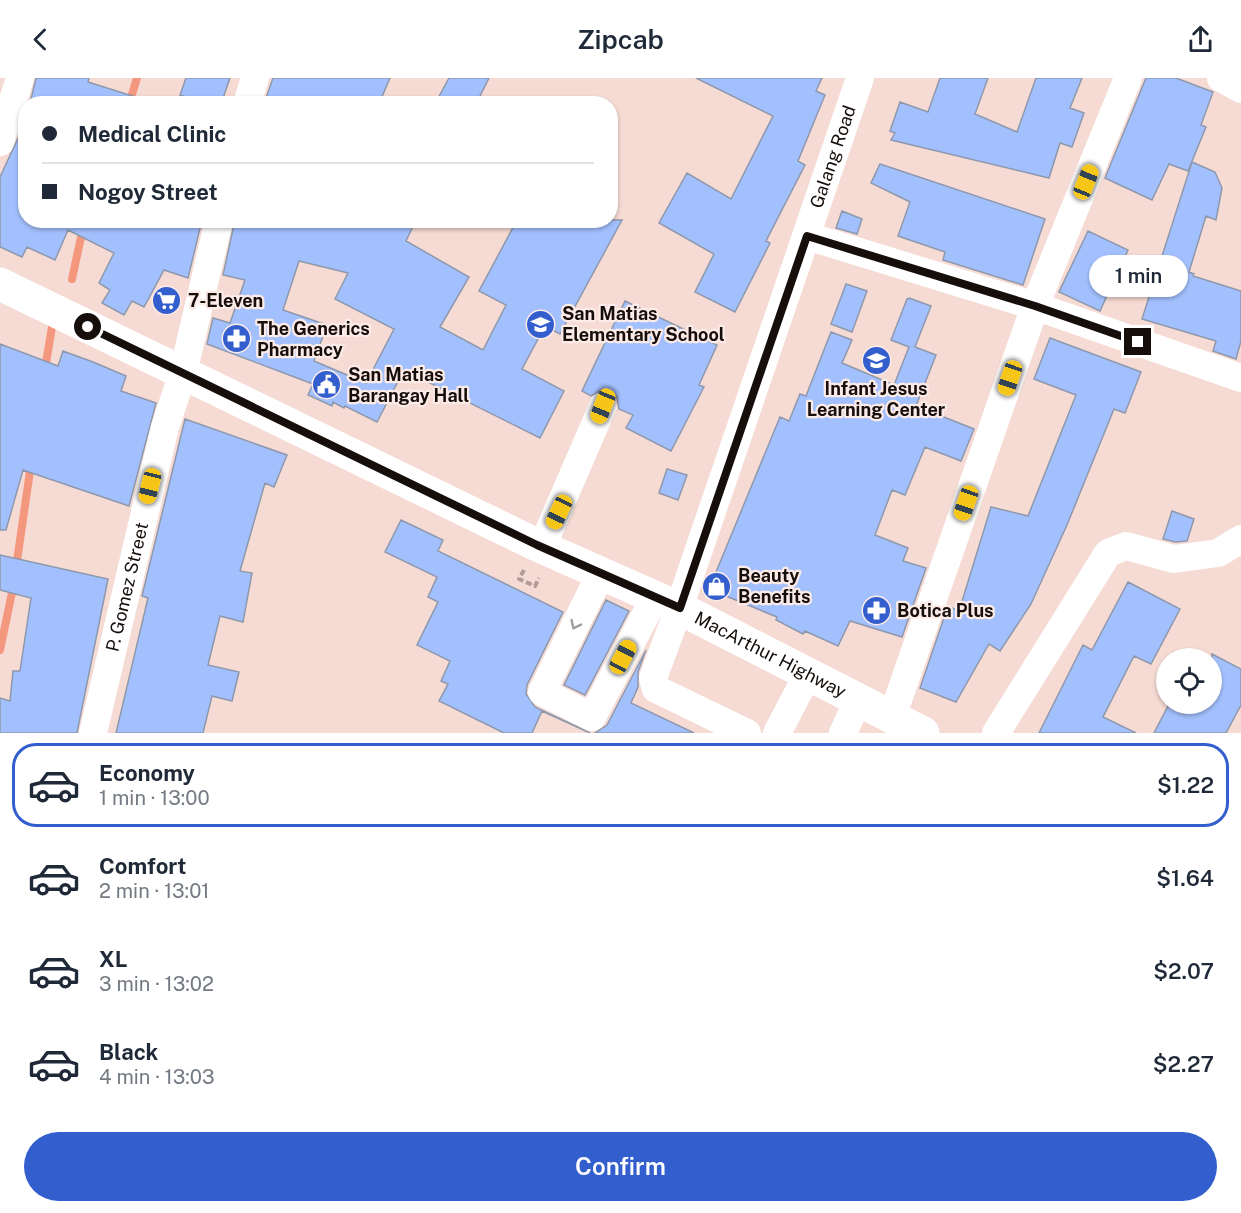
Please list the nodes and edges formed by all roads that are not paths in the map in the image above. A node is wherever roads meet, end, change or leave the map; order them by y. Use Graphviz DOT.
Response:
graph roads {
  1 [pos="20,78"];
  2 [pos="255,78"];
  3 [pos="860,78"];
  4 [pos="1128,78"];
  5 [pos="1221,78"];
  6 [pos="1241,89"];
  7 [pos="249,96"];
  8 [pos="0,142"];
  9 [pos="217,228"];
  10 [pos="807,236"];
  11 [pos="0,284"];
  12 [pos="1035,306"];
  13 [pos="183,373"];
  14 [pos="1241,378"];
  15 [pos="603,406"];
  16 [pos="1241,539"];
  17 [pos="543,547"];
  18 [pos="601,573"];
  19 [pos="667,603"];
  20 [pos="809,672"];
  21 [pos="878,715"];
  22 [pos="93,733"];
  23 [pos="747,733"];
  24 [pos="777,733"];
  25 [pos="843,733"];
  26 [pos="924,733"];
  27 [pos="996,733"];
  1 -- 8 [label="street"];
  2 -- 7 [label="street"];
  3 -- 10 [label="street, Galang Road"];
  4 -- 12 [label="street"];
  5 -- 6 [label="street"];
  9 -- 13 [label="street, P. Gomez Street"];
  10 -- 12 [label="street"];
  10 -- 19 [label="street, Galang Road"];
  11 -- 13 [label="highway, MacArthur Highway"];
  12 -- 14 [label="street"];
  12 -- 21 [label="street"];
  13 -- 17 [label="highway, MacArthur Highway"];
  13 -- 22 [label="street, P. Gomez Street"];
  15 -- 17 [label="street"];
  16 -- 27 [label="street"];
  17 -- 18 [label="highway, MacArthur Highway"];
  18 -- 19 [label="highway, MacArthur Highway"];
  18 -- 19 [label="street, one-way"];
  19 -- 20 [label="highway, MacArthur Highway"];
  19 -- 23 [label="street"];
  20 -- 21 [label="highway, MacArthur Highway"];
  20 -- 24 [label="street"];
  21 -- 25 [label="street"];
  21 -- 26 [label="highway, MacArthur Highway"];
}
